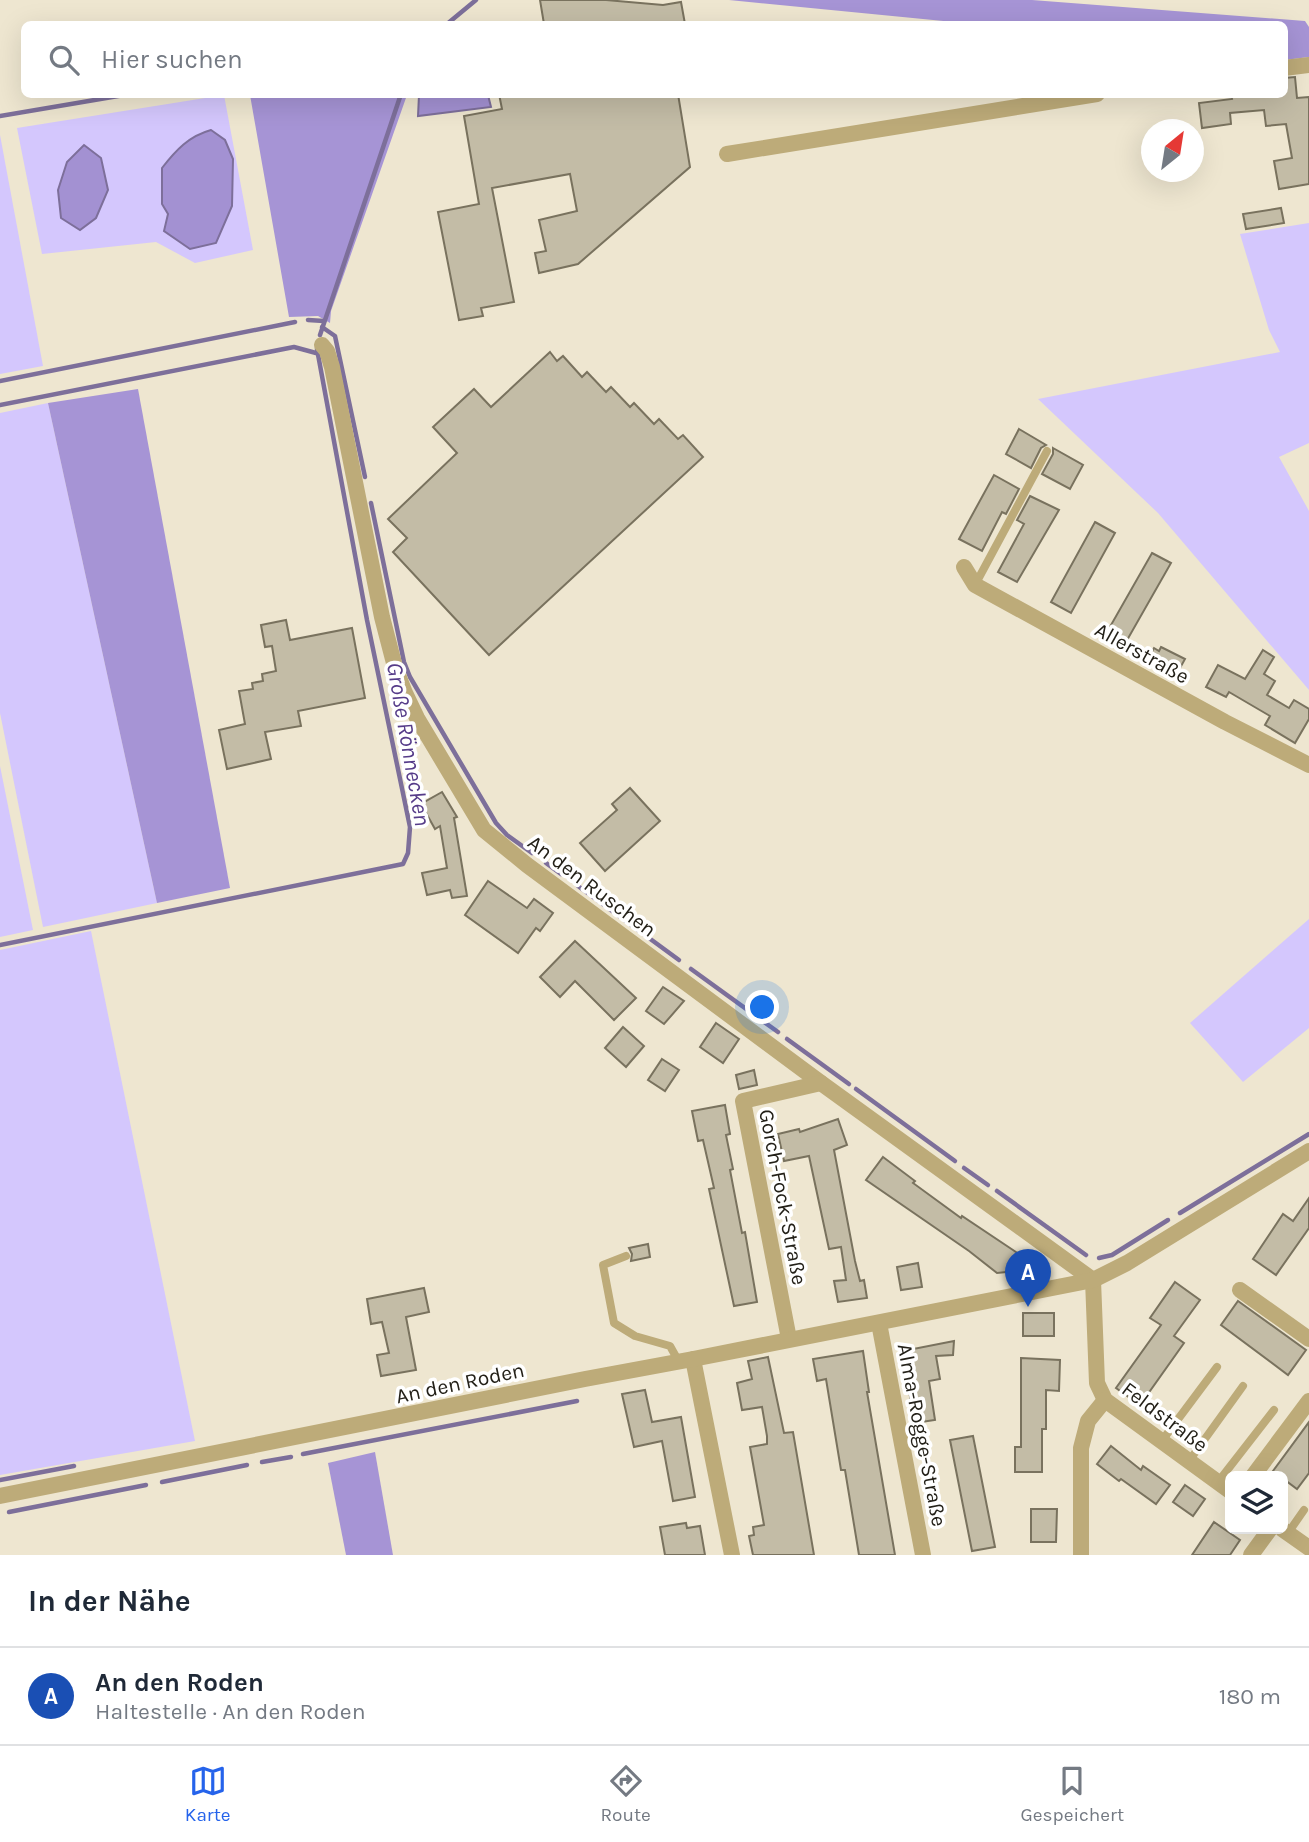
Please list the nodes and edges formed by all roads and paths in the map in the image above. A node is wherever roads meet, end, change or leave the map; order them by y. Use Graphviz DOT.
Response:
graph roads {
  1 [pos="1309,65"];
  2 [pos="1288,68"];
  3 [pos="1073,98"];
  4 [pos="727,155"];
  5 [pos="322,345"];
  6 [pos="1047,451"];
  7 [pos="964,567"];
  8 [pos="975,585"];
  9 [pos="1309,765"];
  10 [pos="821,1083"];
  11 [pos="1309,1151"];
  12 [pos="626,1256"];
  13 [pos="1093,1280"];
  14 [pos="1240,1290"];
  15 [pos="879,1322"];
  16 [pos="789,1339"];
  17 [pos="1309,1339"];
  18 [pos="686,1361"];
  19 [pos="1217,1367"];
  20 [pos="1243,1386"];
  21 [pos="1105,1399"];
  22 [pos="1309,1401"];
  23 [pos="1274,1410"];
  24 [pos="1161,1442"];
  25 [pos="1189,1461"];
  26 [pos="1258,1471"];
  27 [pos="1224,1487"];
  28 [pos="0,1496"];
  29 [pos="1304,1510"];
  30 [pos="1288,1528"];
  31 [pos="1288,1533"];
  32 [pos="1266,1534"];
  33 [pos="1309,1548"];
  34 [pos="732,1555"];
  35 [pos="923,1555"];
  36 [pos="1081,1555"];
  37 [pos="1251,1555"];
  1 -- 2 [label="street"];
  3 -- 4 [label="street"];
  5 -- 10 [label="street, An den Ruschen"];
  6 -- 8 [label="lane"];
  7 -- 8 [label="street, Allerstraße"];
  8 -- 9 [label="street, Allerstraße"];
  10 -- 13 [label="street, An den Ruschen"];
  10 -- 16 [label="street, Gorch-Fock-Straße"];
  11 -- 13 [label="street, An den Roden"];
  12 -- 18 [label="lane"];
  13 -- 15 [label="street, An den Roden"];
  13 -- 21 [label="street, Feldstraße"];
  14 -- 17 [label="street"];
  15 -- 16 [label="street, An den Roden"];
  15 -- 35 [label="street, Alma-Rogge-Straße"];
  16 -- 18 [label="street, An den Roden"];
  18 -- 28 [label="street, An den Roden"];
  18 -- 34 [label="street"];
  19 -- 24 [label="lane"];
  20 -- 25 [label="lane"];
  21 -- 24 [label="street, Feldstraße"];
  21 -- 36 [label="street"];
  22 -- 26 [label="street"];
  23 -- 27 [label="lane"];
  24 -- 25 [label="street, Feldstraße"];
  25 -- 27 [label="street, Feldstraße"];
  29 -- 30 [label="lane"];
  31 -- 33 [label="street"];
  32 -- 37 [label="street"];
}
